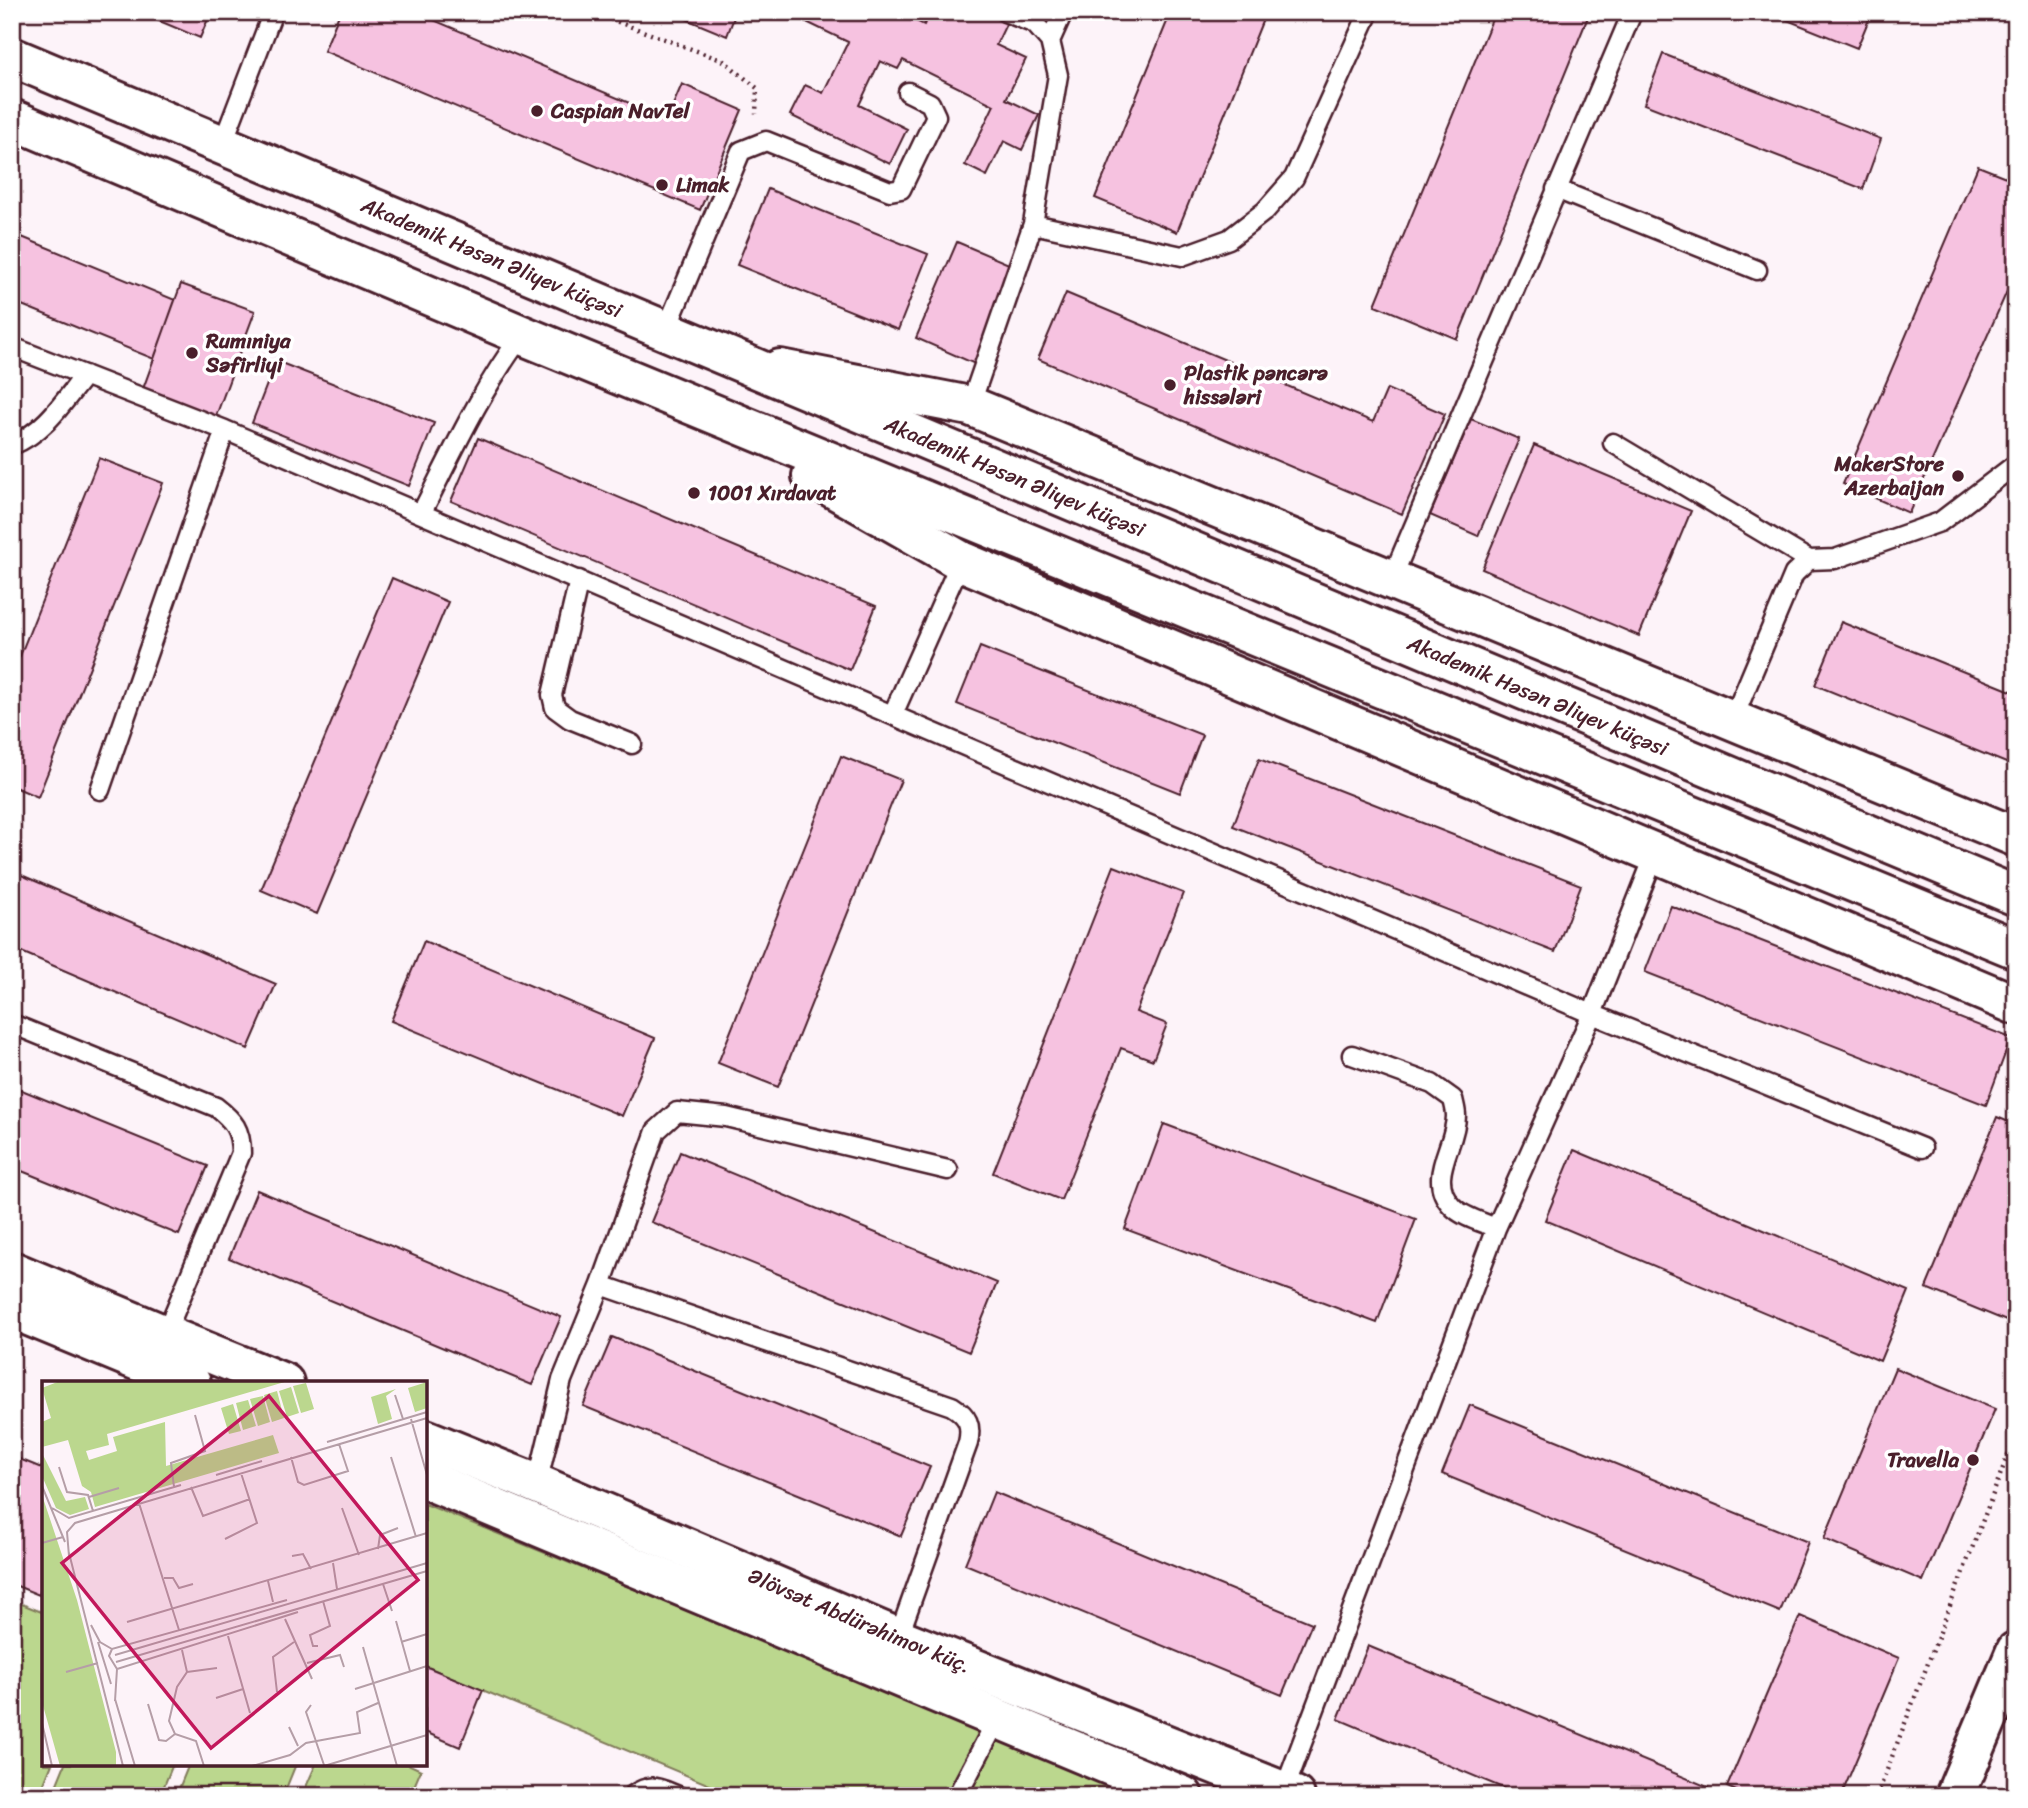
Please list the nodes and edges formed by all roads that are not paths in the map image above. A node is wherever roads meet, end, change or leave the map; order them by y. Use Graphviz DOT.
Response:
graph roads {
  1 [pos="273,12"];
  2 [pos="1005,12"];
  3 [pos="1063,12"];
  4 [pos="1369,12"];
  5 [pos="1632,13"];
  6 [pos="1050,41"];
  7 [pos="12,57"];
  8 [pos="908,92"];
  9 [pos="12,119"];
  10 [pos="222,145"];
  11 [pos="1556,189"];
  12 [pos="1033,224"];
  13 [pos="1757,270"];
  14 [pos="666,330"];
  15 [pos="522,335"];
  16 [pos="12,347"];
  17 [pos="740,361"];
  18 [pos="85,375"];
  19 [pos="680,400"];
  20 [pos="970,406"];
  21 [pos="225,430"];
  22 [pos="1613,443"];
  23 [pos="12,445"];
  24 [pos="2016,464"];
  25 [pos="422,512"];
  26 [pos="961,561"];
  27 [pos="1810,561"];
  28 [pos="1392,579"];
  29 [pos="579,580"];
  30 [pos="893,714"];
  31 [pos="1733,719"];
  32 [pos="632,744"];
  33 [pos="100,790"];
  34 [pos="2016,837"];
  35 [pos="1656,852"];
  36 [pos="2016,896"];
  37 [pos="2016,949"];
  38 [pos="2016,1005"];
  39 [pos="1592,1014"];
  40 [pos="12,1024"];
  41 [pos="1352,1055"];
  42 [pos="1922,1148"];
  43 [pos="948,1170"];
  44 [pos="1496,1228"];
  45 [pos="12,1270"];
  46 [pos="601,1285"];
  47 [pos="12,1309"];
  48 [pos="165,1335"];
  49 [pos="186,1381"];
  50 [pos="279,1381"];
  51 [pos="427,1440"];
  52 [pos="427,1480"];
  53 [pos="537,1483"];
  54 [pos="898,1638"];
  55 [pos="2016,1651"];
  56 [pos="998,1718"];
  57 [pos="1287,1794"];
  58 [pos="632,1796"];
  59 [pos="678,1796"];
  60 [pos="957,1796"];
  61 [pos="1183,1796"];
  62 [pos="1955,1796"];
  1 -- 10 [label="lane"];
  2 -- 6 [label="lane"];
  3 -- 6 [label="lane"];
  4 -- 12 [label="lane"];
  5 -- 11 [label="lane"];
  6 -- 12 [label="lane"];
  7 -- 10 [label="main road, Akademik Həsən Əliyev küçəsi"];
  8 -- 14 [label="lane"];
  9 -- 15 [label="main road"];
  10 -- 14 [label="main road, Akademik Həsən Əliyev küçəsi"];
  11 -- 13 [label="lane"];
  11 -- 28 [label="lane"];
  12 -- 20 [label="lane"];
  14 -- 17 [label="main road, Akademik Həsən Əliyev küçəsi"];
  15 -- 19 [label="main road"];
  15 -- 25 [label="lane"];
  16 -- 18 [label="lane"];
  17 -- 20 [label="main road"];
  17 -- 36 [label="main road, Akademik Həsən Əliyev küçəsi"];
  18 -- 21 [label="lane"];
  18 -- 23 [label="lane"];
  19 -- 26 [label="main road"];
  19 -- 37 [label="main road"];
  20 -- 28 [label="main road"];
  21 -- 25 [label="lane"];
  21 -- 33 [label="lane"];
  22 -- 27 [label="lane"];
  24 -- 27 [label="lane"];
  25 -- 29 [label="lane"];
  26 -- 30 [label="lane"];
  26 -- 35 [label="main road"];
  27 -- 31 [label="lane"];
  28 -- 31 [label="main road"];
  29 -- 30 [label="lane"];
  29 -- 32 [label="lane"];
  30 -- 39 [label="lane"];
  31 -- 34 [label="main road"];
  35 -- 38 [label="main road"];
  35 -- 39 [label="lane"];
  39 -- 42 [label="lane"];
  39 -- 44 [label="lane"];
  40 -- 48 [label="lane"];
  41 -- 44 [label="lane"];
  43 -- 46 [label="lane"];
  44 -- 57 [label="lane"];
  45 -- 48 [label="main road"];
  46 -- 53 [label="lane"];
  46 -- 54 [label="lane"];
  47 -- 49 [label="main road"];
  48 -- 50 [label="main road"];
  51 -- 53 [label="main road, Əlövsət Abdürəhimov küç."];
  52 -- 56 [label="main road, Əlövsət Abdürəhimov küç."];
  53 -- 54 [label="main road, Əlövsət Abdürəhimov küç."];
  54 -- 57 [label="main road, Əlövsət Abdürəhimov küç."];
  55 -- 62 [label="main road"];
  56 -- 60 [label="lane"];
  56 -- 61 [label="main road, Əlövsət Abdürəhimov küç."];
  58 -- 59 [label="lane"];
}
